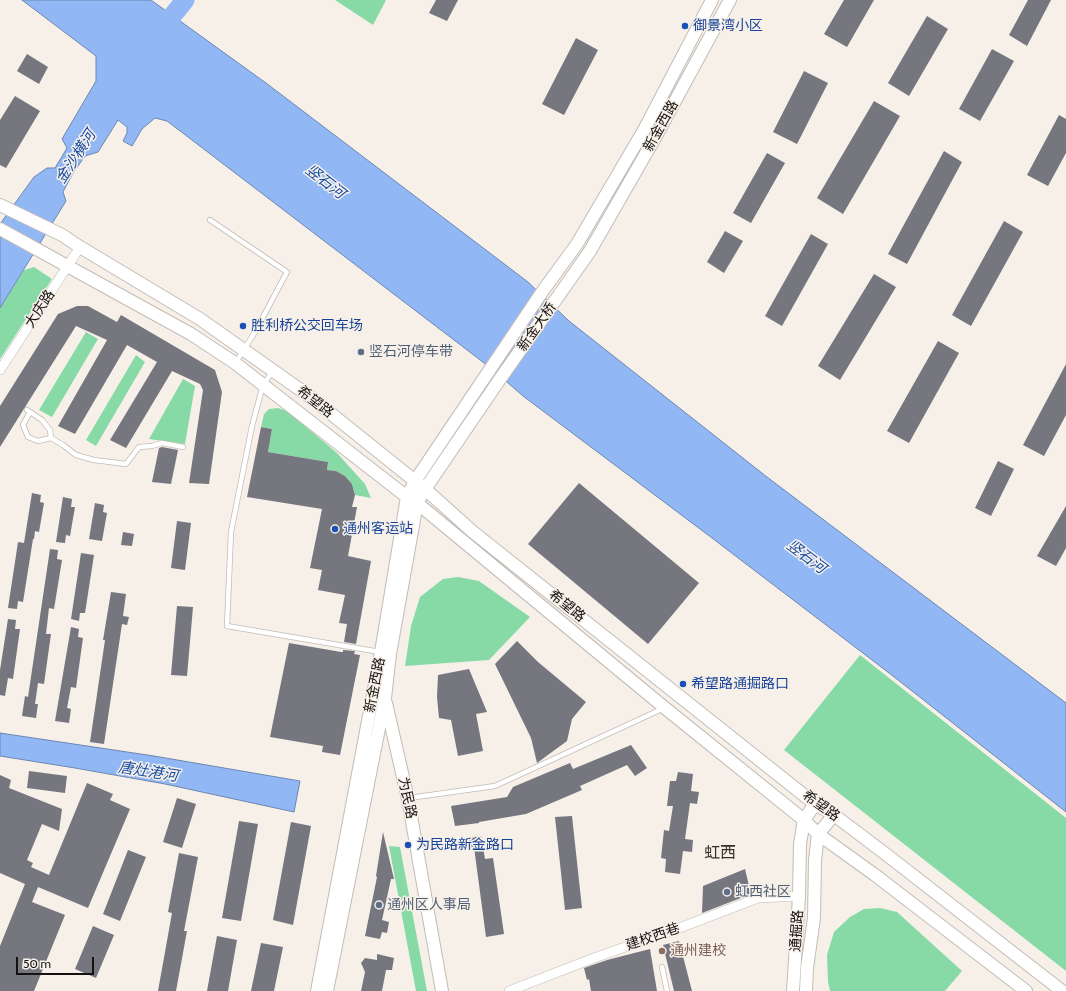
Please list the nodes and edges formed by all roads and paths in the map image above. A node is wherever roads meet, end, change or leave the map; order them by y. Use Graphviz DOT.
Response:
graph roads {
  1 [pos="712,0"];
  2 [pos="730,0"];
  3 [pos="0,205"];
  4 [pos="210,220"];
  5 [pos="0,229"];
  6 [pos="577,244"];
  7 [pos="80,248"];
  8 [pos="590,251"];
  9 [pos="68,266"];
  10 [pos="244,350"];
  11 [pos="235,363"];
  12 [pos="0,370"];
  13 [pos="274,371"];
  14 [pos="263,385"];
  15 [pos="473,396"];
  16 [pos="484,402"];
  17 [pos="51,438"];
  18 [pos="183,447"];
  19 [pos="415,481"];
  20 [pos="425,488"];
  21 [pos="412,500"];
  22 [pos="385,653"];
  23 [pos="385,698"];
  24 [pos="664,708"];
  25 [pos="408,799"];
  26 [pos="815,804"];
  27 [pos="834,815"];
  28 [pos="804,820"];
  29 [pos="818,834"];
  30 [pos="799,896"];
  31 [pos="662,967"];
  32 [pos="316,991"];
  33 [pos="327,991"];
  34 [pos="442,991"];
  35 [pos="509,991"];
  36 [pos="666,991"];
  37 [pos="793,991"];
  38 [pos="806,991"];
  39 [pos="1026,991"];
  40 [pos="1062,991"];
  1 -- 6 [label="main road, 新金西路"];
  2 -- 8 [label="main road, 新金西路"];
  3 -- 7 [label="main road, 希望路"];
  4 -- 10 [label="lane"];
  5 -- 9 [label="main road, 希望路"];
  6 -- 15 [label="main road, 新金大桥"];
  7 -- 9 [label="street, 大庆路"];
  7 -- 10 [label="main road, 希望路"];
  8 -- 16 [label="main road, 新金大桥"];
  9 -- 11 [label="main road, 希望路"];
  9 -- 12 [label="street, 大庆路"];
  10 -- 11 [label="lane"];
  10 -- 13 [label="main road, 希望路"];
  11 -- 14 [label="main road, 希望路"];
  13 -- 14 [label="lane"];
  13 -- 19 [label="main road, 希望路"];
  14 -- 21 [label="main road, 希望路"];
  14 -- 22 [label="lane"];
  15 -- 19 [label="main road, 新金西路"];
  16 -- 20 [label="main road, 新金西路"];
  17 -- 17 [label="lane"];
  17 -- 18 [label="lane"];
  19 -- 20 [label="main road, 希望路"];
  19 -- 21 [label="main road, 新金西路"];
  20 -- 21 [label="main road, 新金西路"];
  20 -- 26 [label="main road, 希望路"];
  21 -- 22 [label="main road, 新金西路"];
  21 -- 24 [label="main road, 希望路"];
  22 -- 23 [label="main road, 为民路"];
  22 -- 32 [label="main road, 新金西路"];
  23 -- 25 [label="main road, 为民路"];
  23 -- 33 [label="main road, 新金西路"];
  24 -- 25 [label="lane"];
  24 -- 28 [label="main road, 希望路"];
  25 -- 34 [label="main road, 为民路"];
  26 -- 27 [label="main road, 希望路"];
  26 -- 28 [label="main road, 通掘路"];
  27 -- 29 [label="main road"];
  27 -- 40 [label="main road, 希望路"];
  28 -- 29 [label="main road, 希望路"];
  28 -- 30 [label="main road, 通掘路"];
  29 -- 38 [label="main road, 通掘路"];
  29 -- 39 [label="main road, 希望路"];
  30 -- 35 [label="street, 建校西巷"];
  30 -- 37 [label="main road, 通掘路"];
  31 -- 36 [label="lane"];
}
